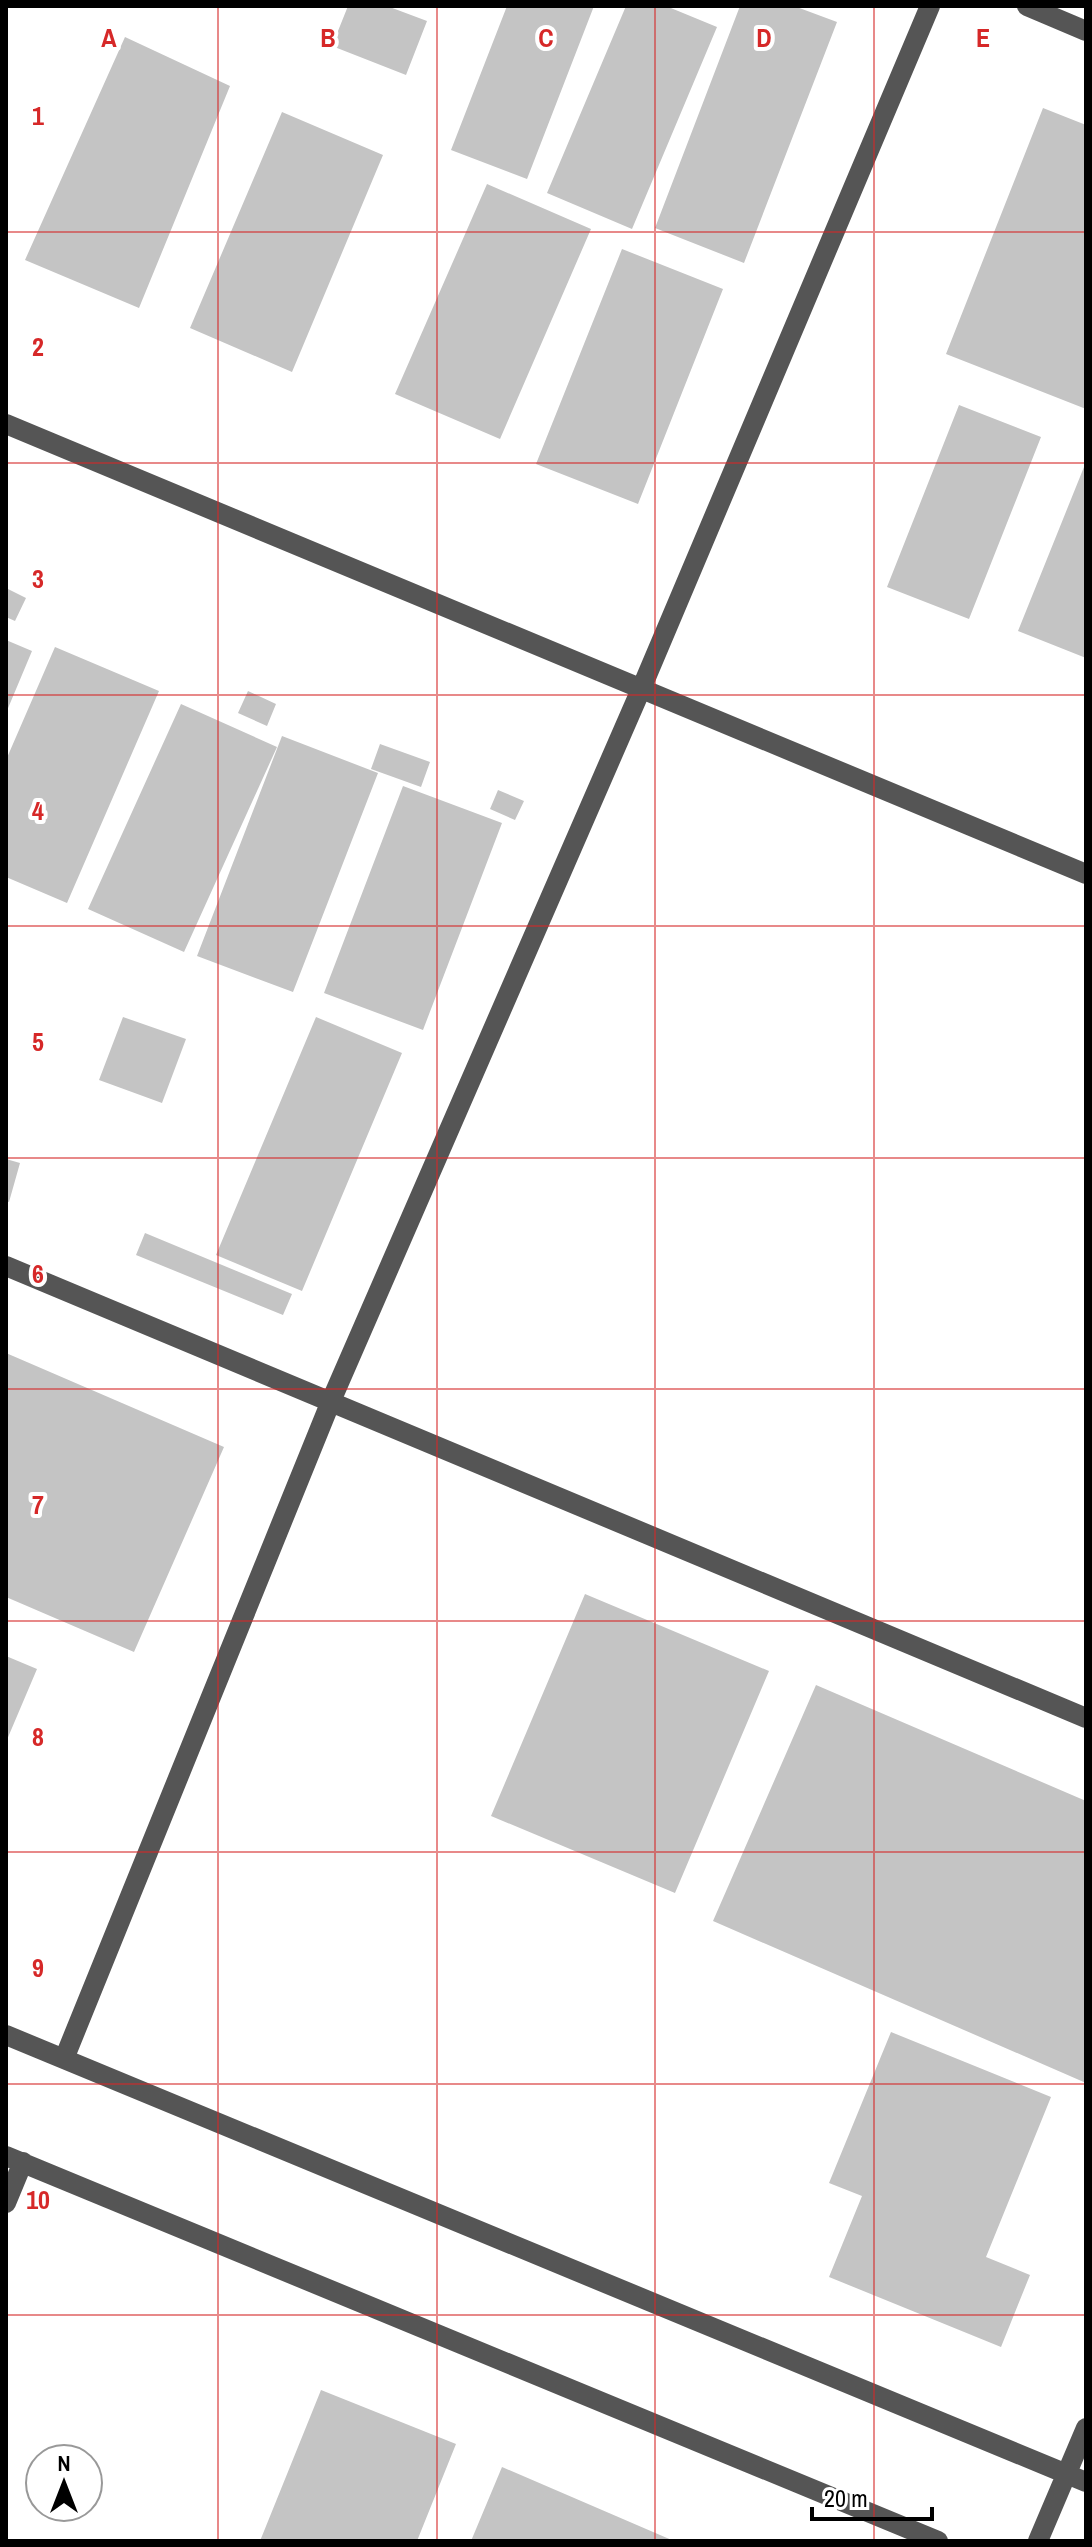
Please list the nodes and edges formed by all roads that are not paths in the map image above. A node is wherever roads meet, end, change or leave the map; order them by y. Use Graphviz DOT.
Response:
graph roads {
  1 [pos="930,6"];
  2 [pos="1027,6"];
  3 [pos="1086,31"];
  4 [pos="6,424"];
  5 [pos="642,687"];
  6 [pos="1086,874"];
  7 [pos="6,1266"];
  8 [pos="331,1401"];
  9 [pos="1086,1718"];
  10 [pos="6,2035"];
  11 [pos="64,2059"];
  12 [pos="14,2159"];
  13 [pos="6,2203"];
  14 [pos="1086,2428"];
  15 [pos="1066,2473"];
  16 [pos="1086,2482"];
  17 [pos="938,2541"];
  18 [pos="1038,2541"];
  1 -- 5 [label="street"];
  2 -- 3 [label="street"];
  4 -- 5 [label="street"];
  5 -- 6 [label="street"];
  5 -- 8 [label="street"];
  7 -- 8 [label="street"];
  8 -- 9 [label="street"];
  8 -- 11 [label="street"];
  10 -- 11 [label="street"];
  11 -- 15 [label="street"];
  12 -- 13 [label="street"];
  12 -- 17 [label="street"];
  14 -- 15 [label="street"];
  15 -- 16 [label="street"];
  15 -- 18 [label="street"];
}
